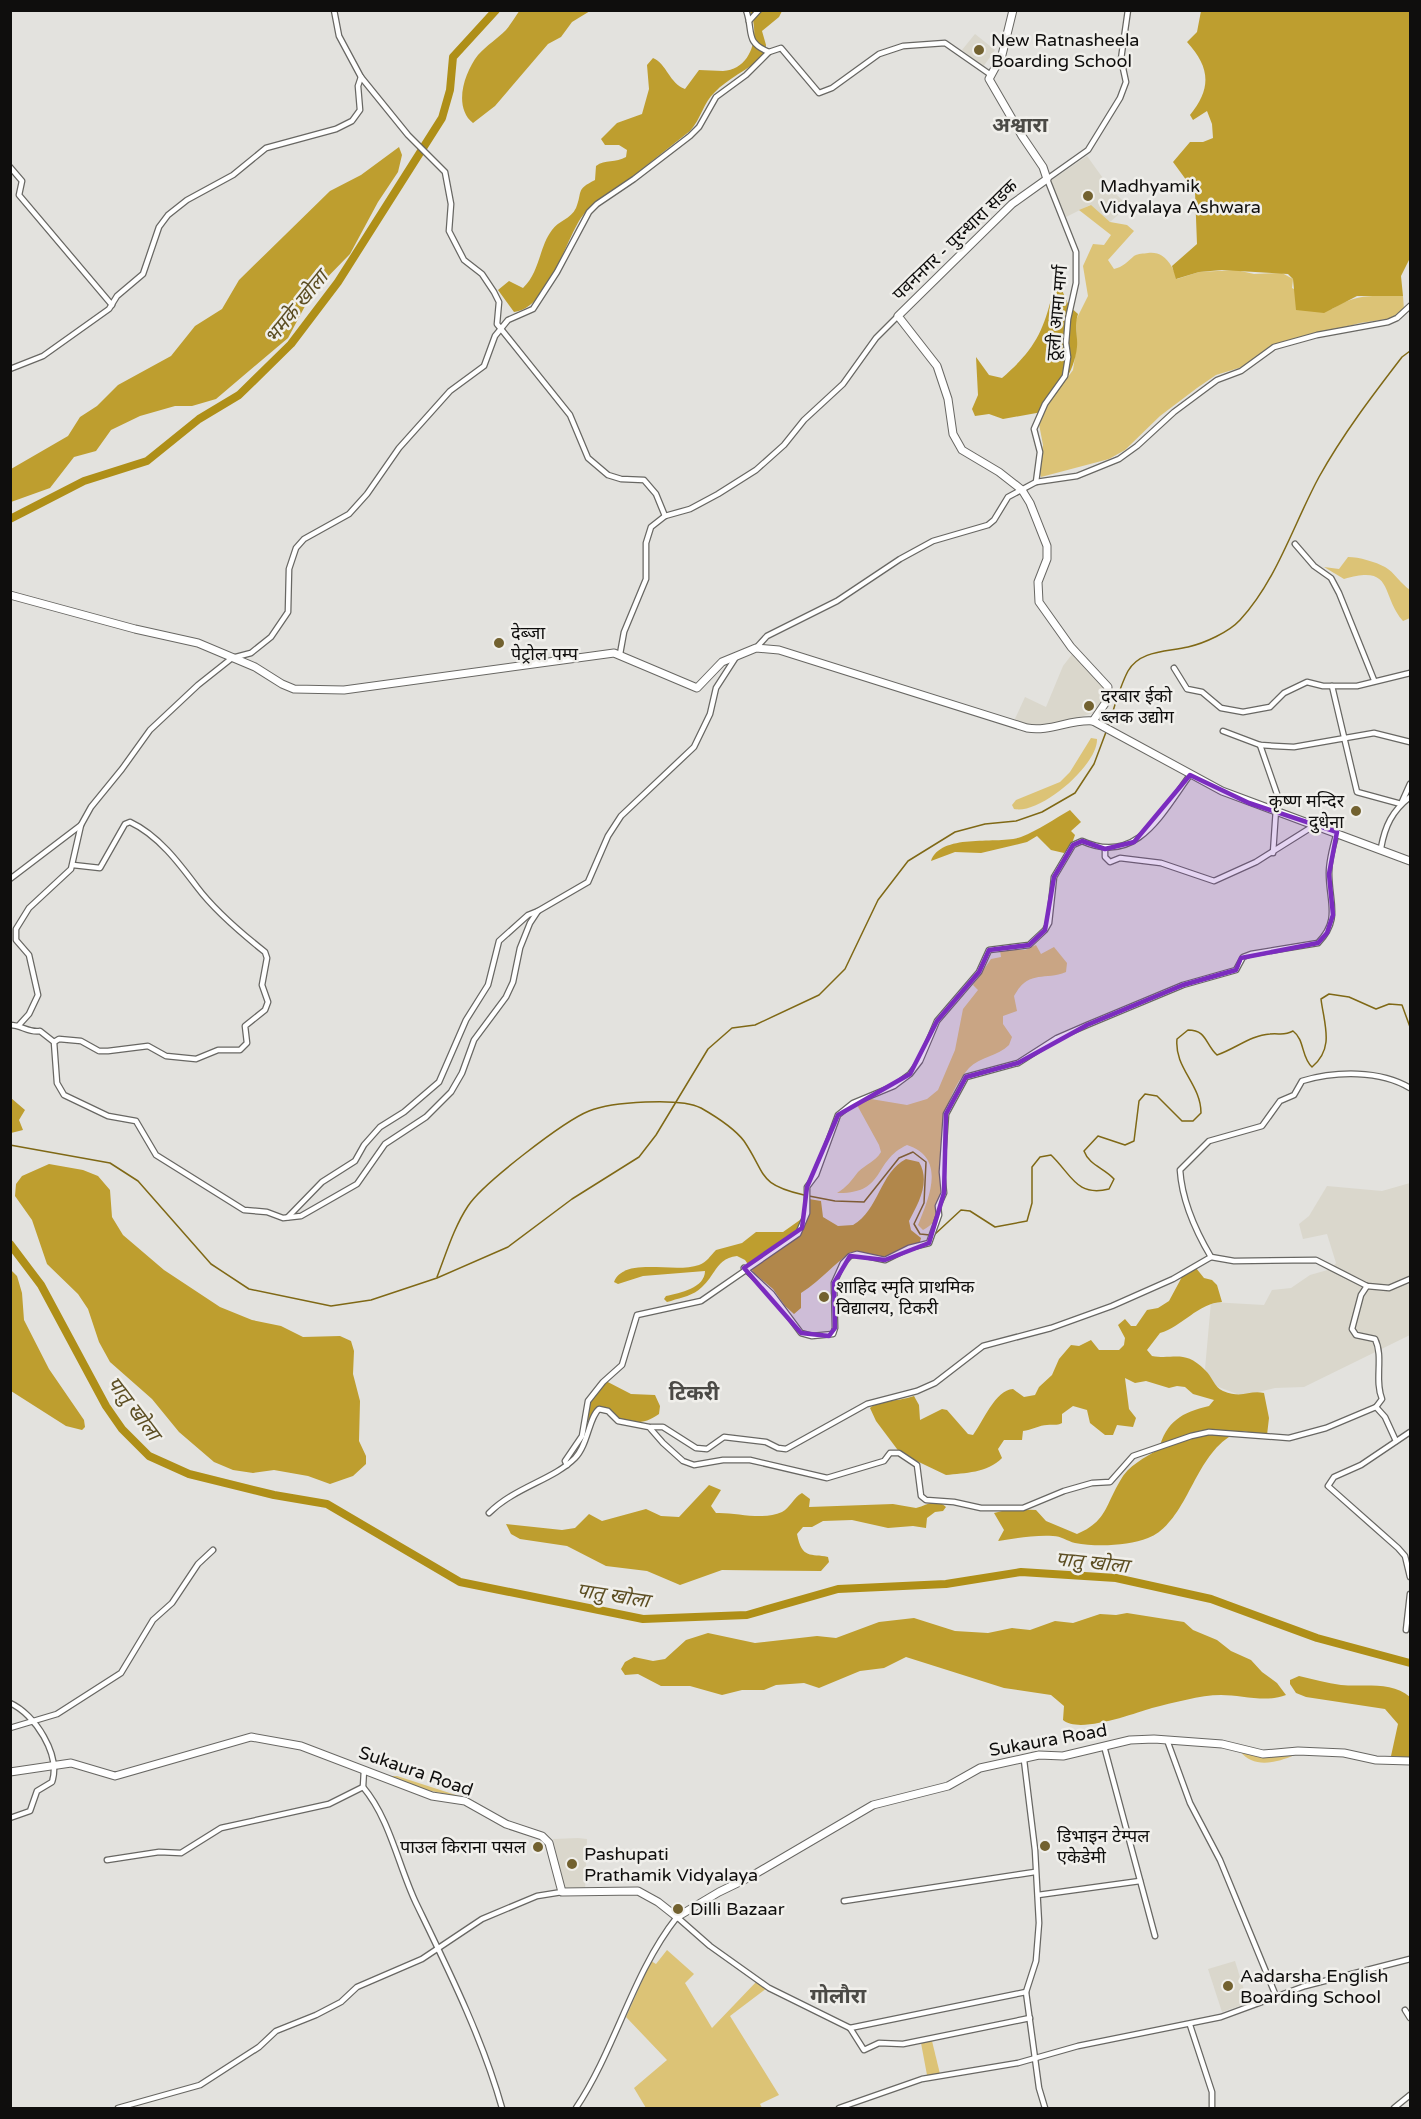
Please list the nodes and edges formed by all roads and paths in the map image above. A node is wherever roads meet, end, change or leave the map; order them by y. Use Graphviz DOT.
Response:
graph roads {
  1 [pos="334,10"];
  2 [pos="746,10"];
  3 [pos="759,10"];
  4 [pos="1013,10"];
  5 [pos="1128,10"];
  6 [pos="749,21"];
  7 [pos="769,52"];
  8 [pos="991,75"];
  9 [pos="361,76"];
  10 [pos="10,167"];
  11 [pos="1047,179"];
  12 [pos="112,305"];
  13 [pos="1410,306"];
  14 [pos="898,316"];
  15 [pos="500,329"];
  16 [pos="10,369"];
  17 [pos="1036,482"];
  18 [pos="1022,490"];
  19 [pos="665,516"];
  20 [pos="1295,544"];
  21 [pos="10,595"];
  22 [pos="756,648"];
  23 [pos="620,654"];
  24 [pos="738,655"];
  25 [pos="232,658"];
  26 [pos="1174,668"];
  27 [pos="1410,672"];
  28 [pos="1374,680"];
  29 [pos="1332,686"];
  30 [pos="1096,722"];
  31 [pos="1223,731"];
  32 [pos="1344,738"];
  33 [pos="1410,742"];
  34 [pos="1260,745"];
  35 [pos="1190,775"];
  36 [pos="1410,784"];
  37 [pos="1410,797"];
  38 [pos="1401,804"];
  39 [pos="1277,812"];
  40 [pos="81,825"];
  41 [pos="1316,825"];
  42 [pos="1337,832"];
  43 [pos="1381,848"];
  44 [pos="1106,849"];
  45 [pos="1273,853"];
  46 [pos="1410,861"];
  47 [pos="73,865"];
  48 [pos="10,879"];
  49 [pos="538,911"];
  50 [pos="14,940"];
  51 [pos="10,1025"];
  52 [pos="19,1025"];
  53 [pos="54,1042"];
  54 [pos="1410,1088"];
  55 [pos="288,1218"];
  56 [pos="1211,1257"];
  57 [pos="744,1268"];
  58 [pos="1410,1279"];
  59 [pos="1367,1286"];
  60 [pos="1376,1407"];
  61 [pos="649,1427"];
  62 [pos="1410,1432"];
  63 [pos="1396,1441"];
  64 [pos="567,1466"];
  65 [pos="489,1513"];
  66 [pos="213,1550"];
  67 [pos="1410,1576"];
  68 [pos="1410,1594"];
  69 [pos="1409,1619"];
  70 [pos="1406,1630"];
  71 [pos="10,1703"];
  72 [pos="33,1720"];
  73 [pos="10,1728"];
  74 [pos="1167,1740"];
  75 [pos="1104,1746"];
  76 [pos="1024,1760"];
  77 [pos="1410,1761"];
  78 [pos="55,1765"];
  79 [pos="364,1770"];
  80 [pos="10,1772"];
  81 [pos="363,1787"];
  82 [pos="10,1818"];
  83 [pos="107,1860"];
  84 [pos="1035,1872"];
  85 [pos="1140,1881"];
  86 [pos="562,1892"];
  87 [pos="1038,1895"];
  88 [pos="844,1901"];
  89 [pos="677,1917"];
  90 [pos="1155,1936"];
  91 [pos="438,1947"];
  92 [pos="1410,1959"];
  93 [pos="1026,1992"];
  94 [pos="1276,1996"];
  95 [pos="1405,2010"];
  96 [pos="1030,2018"];
  97 [pos="1410,2018"];
  98 [pos="1190,2025"];
  99 [pos="850,2028"];
  100 [pos="1036,2058"];
  101 [pos="1410,2095"];
  102 [pos="118,2109"];
  103 [pos="502,2109"];
  104 [pos="576,2109"];
  105 [pos="839,2109"];
  106 [pos="1045,2109"];
  107 [pos="1212,2109"];
  108 [pos="1394,2109"];
  1 -- 9 [label="street"];
  2 -- 6 [label="street"];
  3 -- 6 [label="street"];
  4 -- 8 [label="street"];
  5 -- 11 [label="street"];
  6 -- 7 [label="street"];
  7 -- 8 [label="street"];
  7 -- 15 [label="street"];
  8 -- 11 [label="street"];
  9 -- 12 [label="street"];
  9 -- 15 [label="street"];
  10 -- 12 [label="street"];
  11 -- 14 [label="street, पवननगर - पुरन्धारा सडक"];
  11 -- 17 [label="street, ठूली आमा मार्ग"];
  12 -- 16 [label="street"];
  13 -- 17 [label="street"];
  14 -- 18 [label="street, पवननगर - पुरन्धारा सडक"];
  14 -- 19 [label="street"];
  15 -- 19 [label="street"];
  15 -- 25 [label="street"];
  17 -- 18 [label="street"];
  18 -- 22 [label="street"];
  18 -- 30 [label="street, पवननगर - पुरन्धारा सडक"];
  19 -- 23 [label="street"];
  20 -- 28 [label="street"];
  21 -- 25 [label="street"];
  22 -- 24 [label="street"];
  22 -- 30 [label="street"];
  23 -- 24 [label="street"];
  23 -- 25 [label="street"];
  24 -- 49 [label="street"];
  25 -- 40 [label="street"];
  26 -- 29 [label="street"];
  27 -- 28 [label="street"];
  28 -- 29 [label="street"];
  29 -- 32 [label="street"];
  30 -- 35 [label="street"];
  31 -- 34 [label="street"];
  32 -- 33 [label="street"];
  32 -- 34 [label="street"];
  32 -- 38 [label="street"];
  34 -- 39 [label="street"];
  35 -- 39 [label="street"];
  35 -- 44 [label="street"];
  36 -- 38 [label="street"];
  37 -- 38 [label="street"];
  38 -- 43 [label="street"];
  39 -- 41 [label="street"];
  39 -- 45 [label="street"];
  40 -- 47 [label="street"];
  40 -- 48 [label="street"];
  41 -- 42 [label="street"];
  41 -- 45 [label="street"];
  42 -- 43 [label="street"];
  42 -- 57 [label="street"];
  43 -- 46 [label="street"];
  44 -- 45 [label="street"];
  44 -- 57 [label="street"];
  47 -- 50 [label="street"];
  47 -- 53 [label="street"];
  49 -- 55 [label="street"];
  49 -- 55 [label="street"];
  50 -- 52 [label="street"];
  51 -- 52 [label="street"];
  52 -- 53 [label="street"];
  53 -- 55 [label="street"];
  54 -- 56 [label="street"];
  56 -- 59 [label="street"];
  56 -- 61 [label="street"];
  57 -- 64 [label="street"];
  58 -- 59 [label="street"];
  59 -- 60 [label="street"];
  60 -- 61 [label="street"];
  60 -- 63 [label="street"];
  61 -- 64 [label="street"];
  62 -- 63 [label="street"];
  63 -- 67 [label="street"];
  64 -- 65 [label="street"];
  66 -- 72 [label="street"];
  68 -- 69 [label="street"];
  69 -- 70 [label="street"];
  71 -- 72 [label="street"];
  72 -- 73 [label="street"];
  72 -- 78 [label="street"];
  74 -- 75 [label="street, Sukaura Road"];
  74 -- 77 [label="street, Sukaura Road"];
  74 -- 94 [label="street"];
  75 -- 76 [label="street, Sukaura Road"];
  75 -- 85 [label="street"];
  76 -- 84 [label="street"];
  76 -- 89 [label="street, Sukaura Road"];
  78 -- 79 [label="street, Sukaura Road"];
  78 -- 80 [label="street, Sukaura Road"];
  78 -- 82 [label="street"];
  79 -- 81 [label="street"];
  79 -- 86 [label="street, Sukaura Road"];
  81 -- 83 [label="street"];
  81 -- 91 [label="street"];
  84 -- 87 [label="street"];
  84 -- 88 [label="street"];
  85 -- 87 [label="street"];
  85 -- 90 [label="street"];
  86 -- 89 [label="street"];
  86 -- 91 [label="street"];
  87 -- 93 [label="street"];
  89 -- 99 [label="street"];
  89 -- 104 [label="street"];
  91 -- 102 [label="street"];
  91 -- 103 [label="street"];
  92 -- 94 [label="street"];
  93 -- 96 [label="street"];
  93 -- 99 [label="street"];
  94 -- 98 [label="street"];
  95 -- 97 [label="street"];
  96 -- 99 [label="street"];
  96 -- 100 [label="street"];
  98 -- 100 [label="street"];
  98 -- 107 [label="street"];
  100 -- 105 [label="street"];
  100 -- 106 [label="street"];
  101 -- 108 [label="street"];
}
